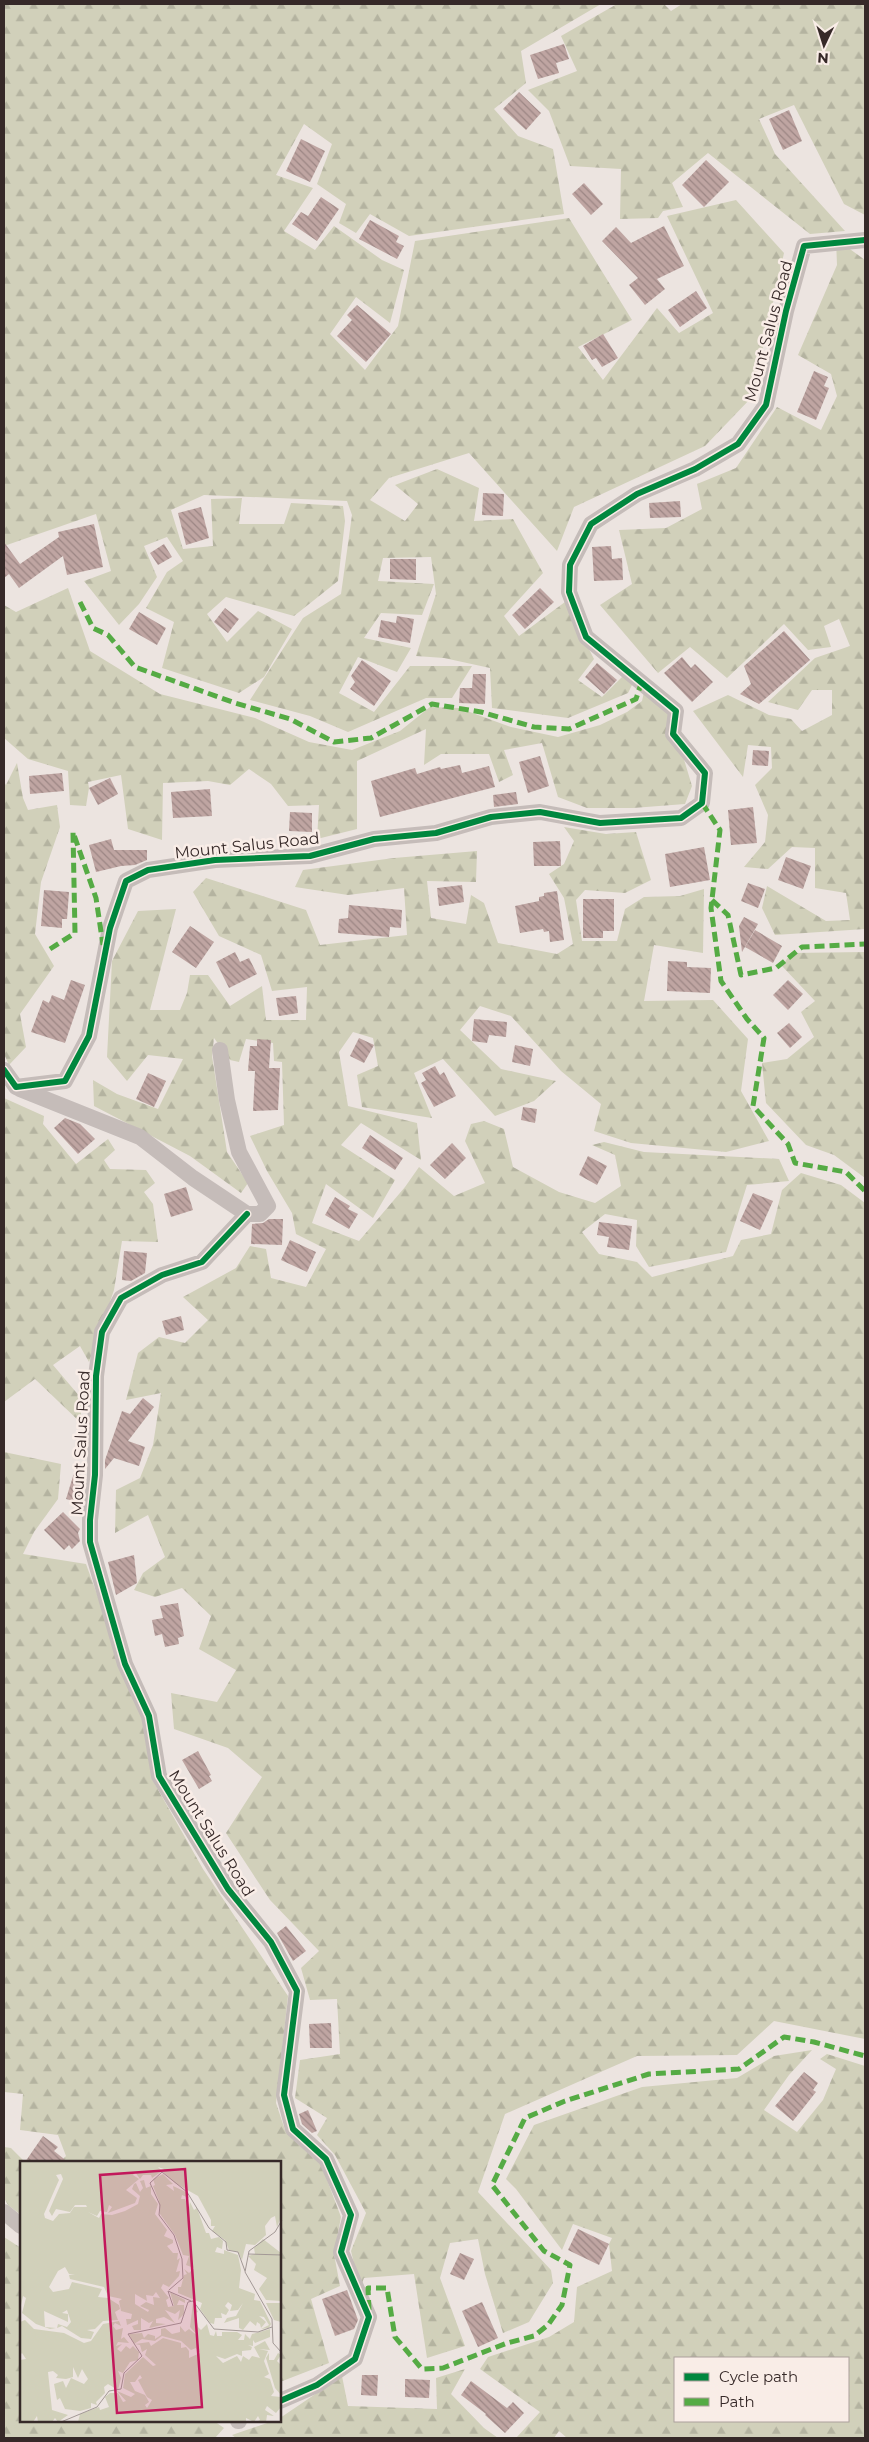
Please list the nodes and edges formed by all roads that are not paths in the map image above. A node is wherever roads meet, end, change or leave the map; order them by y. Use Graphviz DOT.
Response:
graph roads {
  1 [pos="865,240"];
  2 [pos="220,1050"];
  3 [pos="4,1070"];
  4 [pos="16,1087"];
  5 [pos="247,1214"];
  6 [pos="4,2212"];
  7 [pos="20,2225"];
  8 [pos="281,2401"];
  1 -- 4 [label="street, Mount Salus Road"];
  2 -- 5 [label="street"];
  3 -- 4 [label="street"];
  4 -- 5 [label="street"];
  5 -- 8 [label="street, Mount Salus Road"];
  6 -- 7 [label="street"];
}
